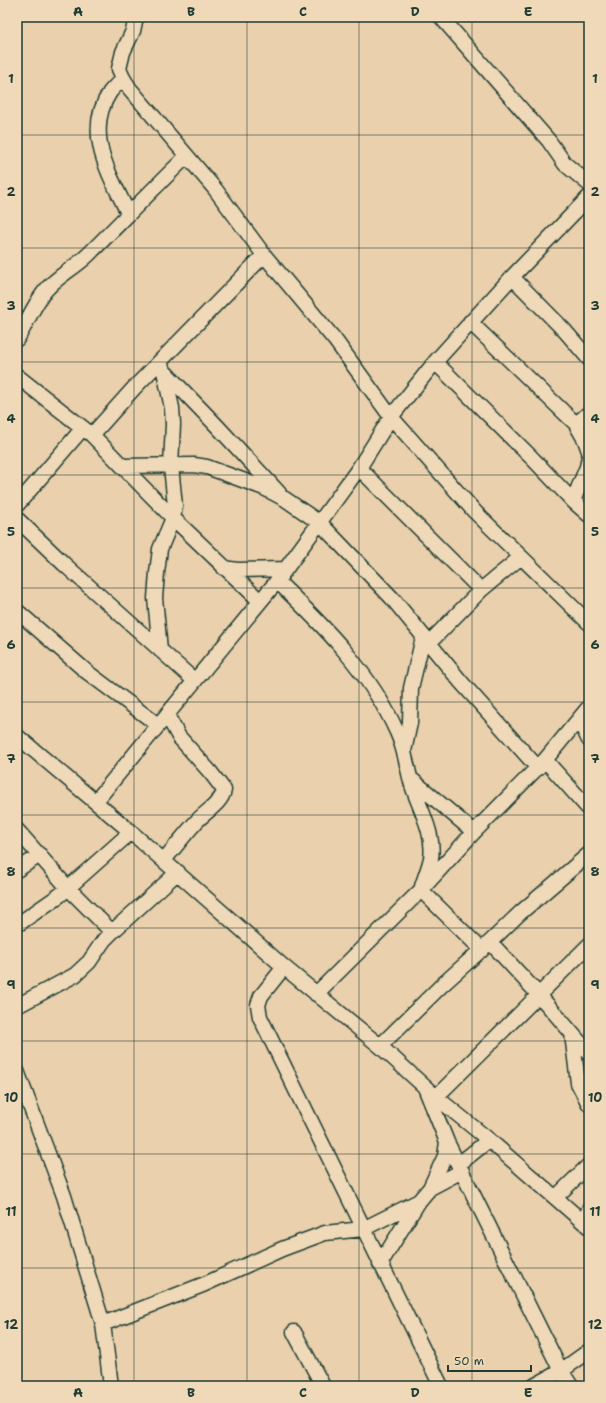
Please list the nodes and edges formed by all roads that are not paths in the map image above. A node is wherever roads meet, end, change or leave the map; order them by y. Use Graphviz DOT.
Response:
graph roads {
  1 [pos="136,17"];
  2 [pos="441,17"];
  3 [pos="123,78"];
  4 [pos="187,156"];
  5 [pos="589,184"];
  6 [pos="589,197"];
  7 [pos="128,213"];
  8 [pos="264,255"];
  9 [pos="512,277"];
  10 [pos="470,322"];
  11 [pos="17,339"];
  12 [pos="589,359"];
  13 [pos="435,362"];
  14 [pos="162,366"];
  15 [pos="17,376"];
  16 [pos="589,413"];
  17 [pos="391,417"];
  18 [pos="576,424"];
  19 [pos="87,431"];
  20 [pos="589,451"];
  21 [pos="589,457"];
  22 [pos="122,466"];
  23 [pos="171,466"];
  24 [pos="359,468"];
  25 [pos="285,499"];
  26 [pos="573,501"];
  27 [pos="17,505"];
  28 [pos="589,515"];
  29 [pos="173,518"];
  30 [pos="17,519"];
  31 [pos="320,523"];
  32 [pos="521,557"];
  33 [pos="224,568"];
  34 [pos="286,569"];
  35 [pos="277,581"];
  36 [pos="481,590"];
  37 [pos="260,601"];
  38 [pos="17,611"];
  39 [pos="589,623"];
  40 [pos="426,641"];
  41 [pos="160,650"];
  42 [pos="195,681"];
  43 [pos="589,707"];
  44 [pos="163,720"];
  45 [pos="579,720"];
  46 [pos="17,736"];
  47 [pos="589,740"];
  48 [pos="404,752"];
  49 [pos="542,764"];
  50 [pos="410,778"];
  51 [pos="96,801"];
  52 [pos="589,809"];
  53 [pos="17,830"];
  54 [pos="131,832"];
  55 [pos="474,832"];
  56 [pos="589,854"];
  57 [pos="40,855"];
  58 [pos="164,860"];
  59 [pos="17,870"];
  60 [pos="178,872"];
  61 [pos="68,888"];
  62 [pos="421,890"];
  63 [pos="17,925"];
  64 [pos="112,932"];
  65 [pos="486,946"];
  66 [pos="589,946"];
  67 [pos="284,966"];
  68 [pos="316,994"];
  69 [pos="539,995"];
  70 [pos="17,1006"];
  71 [pos="572,1034"];
  72 [pos="380,1046"];
  73 [pos="589,1053"];
  74 [pos="17,1071"];
  75 [pos="425,1087"];
  76 [pos="436,1097"];
  77 [pos="589,1104"];
  78 [pos="489,1140"];
  79 [pos="448,1142"];
  80 [pos="589,1165"];
  81 [pos="460,1168"];
  82 [pos="430,1188"];
  83 [pos="556,1197"];
  84 [pos="419,1201"];
  85 [pos="589,1209"];
  86 [pos="587,1225"];
  87 [pos="363,1228"];
  88 [pos="380,1264"];
  89 [pos="103,1324"];
  90 [pos="294,1332"];
  91 [pos="589,1351"];
  92 [pos="561,1371"];
  93 [pos="111,1386"];
  94 [pos="323,1386"];
  95 [pos="441,1386"];
  96 [pos="534,1386"];
  97 [pos="571,1386"];
  1 -- 3 [label="street"];
  2 -- 5 [label="street"];
  3 -- 4 [label="street"];
  3 -- 7 [label="street"];
  4 -- 7 [label="street"];
  4 -- 8 [label="street"];
  6 -- 9 [label="street"];
  7 -- 11 [label="street"];
  8 -- 14 [label="street"];
  8 -- 17 [label="street"];
  9 -- 10 [label="street"];
  9 -- 12 [label="street"];
  10 -- 13 [label="street"];
  10 -- 18 [label="street"];
  13 -- 17 [label="street"];
  13 -- 26 [label="street"];
  14 -- 19 [label="street"];
  14 -- 23 [label="street"];
  14 -- 25 [label="street"];
  15 -- 19 [label="street"];
  16 -- 18 [label="street"];
  17 -- 24 [label="street"];
  17 -- 32 [label="street"];
  18 -- 20 [label="street"];
  19 -- 22 [label="street"];
  19 -- 27 [label="street"];
  21 -- 26 [label="street"];
  22 -- 23 [label="street"];
  22 -- 29 [label="street"];
  23 -- 25 [label="street"];
  23 -- 29 [label="street"];
  24 -- 31 [label="street"];
  24 -- 36 [label="street"];
  25 -- 31 [label="street"];
  26 -- 28 [label="street"];
  29 -- 33 [label="street"];
  29 -- 41 [label="street"];
  30 -- 41 [label="street"];
  31 -- 34 [label="street"];
  31 -- 40 [label="street"];
  32 -- 36 [label="street"];
  32 -- 39 [label="street"];
  33 -- 34 [label="street"];
  33 -- 37 [label="street"];
  34 -- 35 [label="street"];
  35 -- 37 [label="street"];
  35 -- 48 [label="street"];
  36 -- 40 [label="street"];
  37 -- 42 [label="street"];
  38 -- 44 [label="street"];
  40 -- 48 [label="street"];
  40 -- 49 [label="street"];
  41 -- 42 [label="street"];
  42 -- 44 [label="street"];
  43 -- 45 [label="street"];
  44 -- 51 [label="street"];
  44 -- 58 [label="street"];
  45 -- 47 [label="street"];
  45 -- 49 [label="street"];
  46 -- 51 [label="street"];
  48 -- 50 [label="street"];
  49 -- 52 [label="street"];
  49 -- 55 [label="street"];
  50 -- 55 [label="street"];
  50 -- 62 [label="street"];
  51 -- 54 [label="street"];
  53 -- 57 [label="street"];
  54 -- 58 [label="street"];
  54 -- 61 [label="street"];
  55 -- 62 [label="street"];
  56 -- 65 [label="street"];
  57 -- 59 [label="street"];
  57 -- 61 [label="street"];
  58 -- 60 [label="street"];
  60 -- 64 [label="street"];
  60 -- 67 [label="street"];
  61 -- 63 [label="street"];
  61 -- 64 [label="street"];
  62 -- 65 [label="street"];
  62 -- 68 [label="street"];
  64 -- 70 [label="street"];
  65 -- 69 [label="street"];
  65 -- 72 [label="street"];
  66 -- 69 [label="street"];
  67 -- 68 [label="street"];
  67 -- 87 [label="street"];
  68 -- 72 [label="street"];
  69 -- 71 [label="street"];
  69 -- 76 [label="street"];
  71 -- 73 [label="street"];
  71 -- 77 [label="street"];
  72 -- 75 [label="street"];
  74 -- 89 [label="street"];
  75 -- 76 [label="street"];
  75 -- 79 [label="street"];
  76 -- 78 [label="street"];
  78 -- 81 [label="street"];
  78 -- 83 [label="street"];
  79 -- 81 [label="street"];
  79 -- 82 [label="street"];
  80 -- 83 [label="street"];
  81 -- 82 [label="street"];
  81 -- 92 [label="street"];
  82 -- 84 [label="street"];
  83 -- 86 [label="street"];
  84 -- 87 [label="street"];
  84 -- 88 [label="street"];
  85 -- 86 [label="street"];
  87 -- 88 [label="street"];
  87 -- 89 [label="street"];
  88 -- 95 [label="street"];
  89 -- 93 [label="street"];
  90 -- 94 [label="street"];
  91 -- 92 [label="street"];
  92 -- 96 [label="street"];
  92 -- 97 [label="street"];
}
